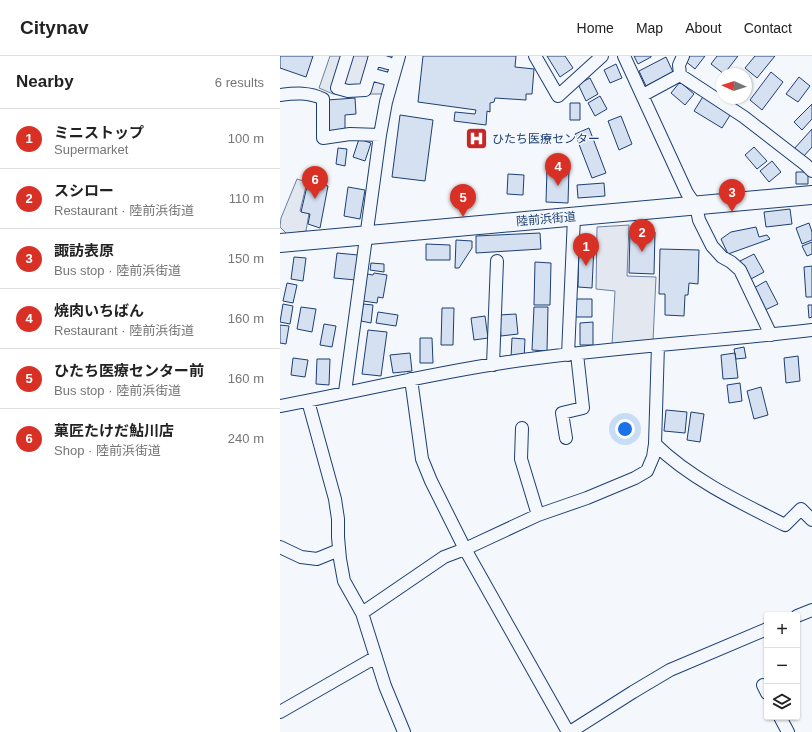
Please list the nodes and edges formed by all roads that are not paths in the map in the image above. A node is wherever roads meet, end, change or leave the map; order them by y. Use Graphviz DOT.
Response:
graph roads {
  1 [pos="347,56"];
  2 [pos="400,56"];
  3 [pos="535,56"];
  4 [pos="602,56"];
  5 [pos="624,56"];
  6 [pos="683,56"];
  7 [pos="375,58"];
  8 [pos="388,63"];
  9 [pos="370,74"];
  10 [pos="680,75"];
  11 [pos="392,80"];
  12 [pos="280,95"];
  13 [pos="643,95"];
  14 [pos="380,135"];
  15 [pos="812,171"];
  16 [pos="812,195"];
  17 [pos="696,206"];
  18 [pos="574,217"];
  19 [pos="367,235"];
  20 [pos="280,243"];
  21 [pos="497,261"];
  22 [pos="812,330"];
  23 [pos="771,335"];
  24 [pos="658,345"];
  25 [pos="572,354"];
  26 [pos="492,365"];
  27 [pos="411,379"];
  28 [pos="345,392"];
  29 [pos="308,401"];
  30 [pos="280,406"];
  31 [pos="522,428"];
  32 [pos="566,438"];
  33 [pos="655,444"];
  34 [pos="538,515"];
  35 [pos="812,520"];
  36 [pos="280,547"];
  37 [pos="465,549"];
  38 [pos="339,550"];
  39 [pos="812,610"];
  40 [pos="362,613"];
  41 [pos="800,615"];
  42 [pos="764,630"];
  43 [pos="376,657"];
  44 [pos="280,712"];
  45 [pos="782,720"];
  46 [pos="404,732"];
  47 [pos="569,732"];
  48 [pos="788,732"];
  1 -- 9 [label="street"];
  2 -- 11 [label="street"];
  3 -- 4 [label="street"];
  5 -- 13 [label="street"];
  6 -- 10 [label="street"];
  7 -- 8 [label="street"];
  7 -- 9 [label="street"];
  9 -- 11 [label="street"];
  10 -- 13 [label="street"];
  10 -- 15 [label="street"];
  11 -- 14 [label="street"];
  12 -- 14 [label="street"];
  13 -- 17 [label="street"];
  14 -- 19 [label="street"];
  16 -- 17 [label="highway, 陸前浜街道"];
  17 -- 18 [label="highway, 陸前浜街道"];
  17 -- 23 [label="street"];
  18 -- 19 [label="highway, 陸前浜街道"];
  18 -- 25 [label="street"];
  19 -- 20 [label="highway, 陸前浜街道"];
  19 -- 28 [label="street"];
  21 -- 26 [label="street"];
  22 -- 23 [label="street"];
  23 -- 24 [label="street"];
  24 -- 25 [label="street"];
  24 -- 33 [label="street"];
  25 -- 26 [label="street"];
  25 -- 32 [label="street"];
  26 -- 27 [label="street"];
  27 -- 28 [label="street"];
  27 -- 37 [label="street"];
  28 -- 29 [label="street"];
  29 -- 30 [label="street"];
  29 -- 38 [label="street"];
  31 -- 34 [label="street"];
  33 -- 34 [label="street"];
  33 -- 35 [label="street"];
  34 -- 37 [label="street"];
  36 -- 38 [label="street"];
  37 -- 40 [label="street"];
  37 -- 47 [label="street"];
  38 -- 40 [label="street"];
  39 -- 41 [label="street"];
  40 -- 43 [label="street"];
  42 -- 47 [label="street"];
  43 -- 44 [label="street"];
  43 -- 46 [label="street"];
  45 -- 48 [label="street"];
}
